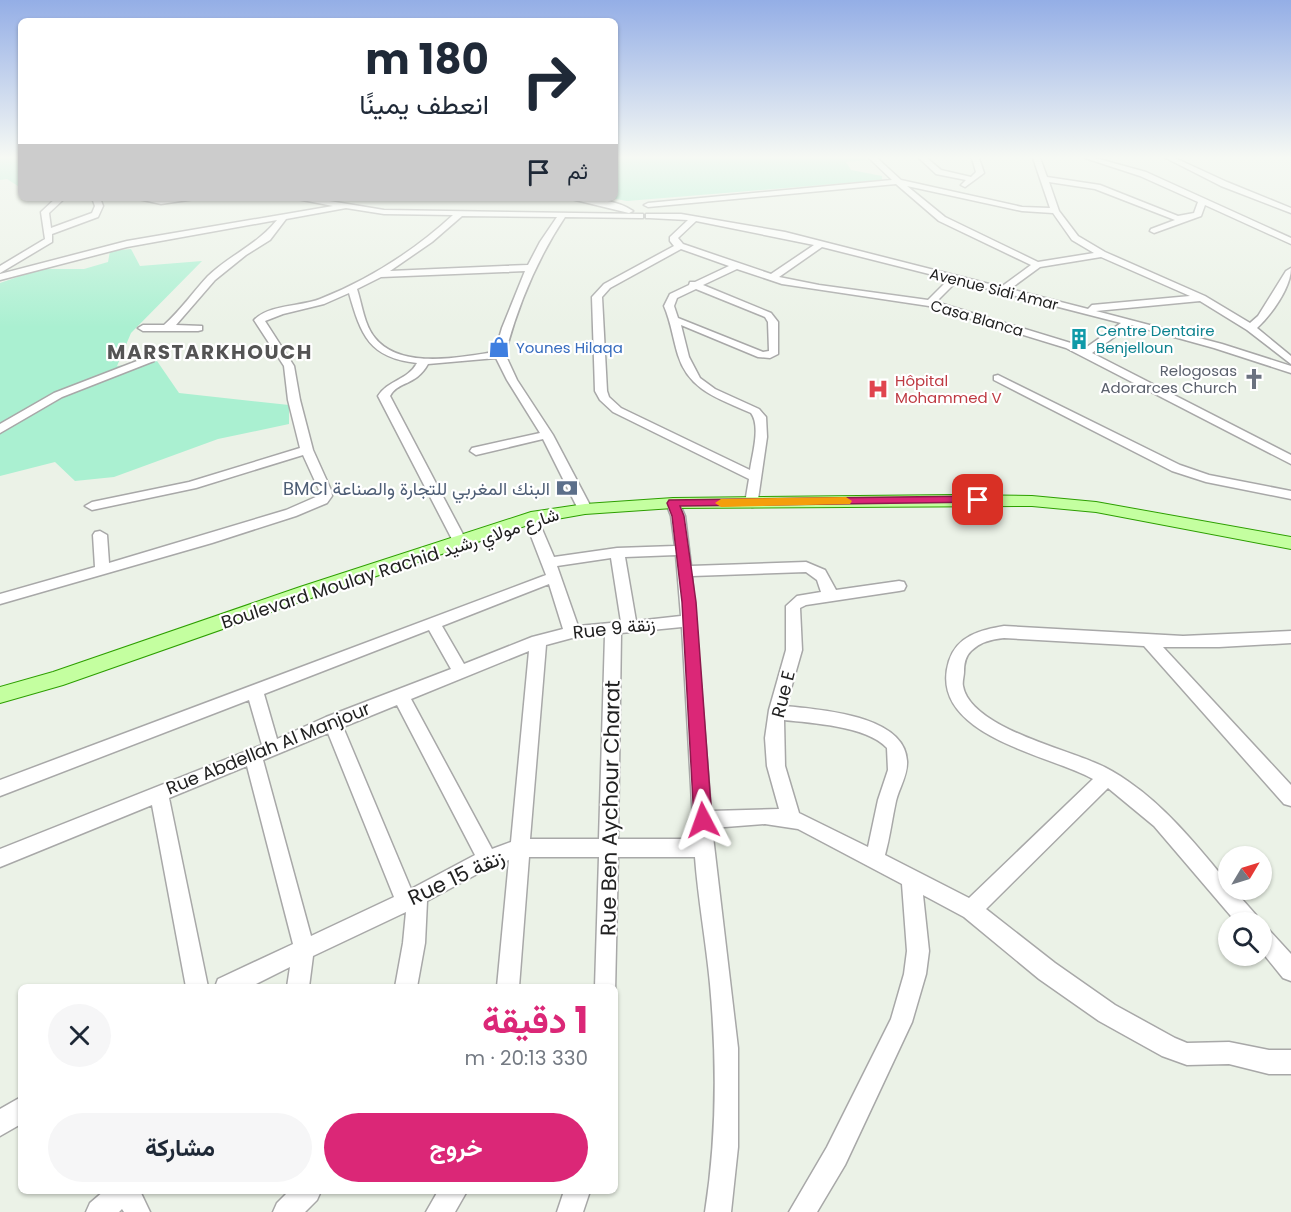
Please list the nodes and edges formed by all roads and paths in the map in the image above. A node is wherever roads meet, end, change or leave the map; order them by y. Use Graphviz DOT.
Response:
graph roads {
  1 [pos="45,215"];
  2 [pos="95,215"];
  3 [pos="293,215"];
  4 [pos="458,215"];
  5 [pos="513,215"];
  6 [pos="616,215"];
  7 [pos="669,215"];
  8 [pos="937,215"];
  9 [pos="1058,215"];
  10 [pos="1169,215"];
  11 [pos="1196,215"];
  12 [pos="1234,215"];
  13 [pos="284,216"];
  14 [pos="562,216"];
  15 [pos="612,216"];
  16 [pos="644,216"];
  17 [pos="694,219"];
  18 [pos="1181,219"];
  19 [pos="1154,231"];
  20 [pos="50,232"];
  21 [pos="1291,241"];
  22 [pos="821,244"];
  23 [pos="680,246"];
  24 [pos="1102,254"];
  25 [pos="1037,265"];
  26 [pos="735,266"];
  27 [pos="531,268"];
  28 [pos="0,270"];
  29 [pos="1291,271"];
  30 [pos="378,274"];
  31 [pos="0,278"];
  32 [pos="771,278"];
  33 [pos="954,279"];
  34 [pos="693,284"];
  35 [pos="352,287"];
  36 [pos="1001,291"];
  37 [pos="1202,298"];
  38 [pos="930,303"];
  39 [pos="1072,309"];
  40 [pos="676,320"];
  41 [pos="1129,322"];
  42 [pos="143,328"];
  43 [pos="167,328"];
  44 [pos="198,328"];
  45 [pos="1251,328"];
  46 [pos="1086,353"];
  47 [pos="500,354"];
  48 [pos="150,359"];
  49 [pos="424,361"];
  50 [pos="1291,361"];
  51 [pos="1291,370"];
  52 [pos="998,378"];
  53 [pos="0,429"];
  54 [pos="547,435"];
  55 [pos="308,450"];
  56 [pos="476,452"];
  57 [pos="1291,460"];
  58 [pos="754,477"];
  59 [pos="1291,495"];
  60 [pos="673,503"];
  61 [pos="752,503"];
  62 [pos="92,506"];
  63 [pos="585,509"];
  64 [pos="531,519"];
  65 [pos="100,535"];
  66 [pos="460,542"];
  67 [pos="1291,543"];
  68 [pos="683,550"];
  69 [pos="617,553"];
  70 [pos="102,569"];
  71 [pos="551,570"];
  72 [pos="684,571"];
  73 [pos="899,586"];
  74 [pos="830,596"];
  75 [pos="0,599"];
  76 [pos="690,621"];
  77 [pos="433,623"];
  78 [pos="621,628"];
  79 [pos="572,632"];
  80 [pos="1291,637"];
  81 [pos="538,641"];
  82 [pos="1149,642"];
  83 [pos="460,671"];
  84 [pos="255,691"];
  85 [pos="0,695"];
  86 [pos="400,695"];
  87 [pos="777,712"];
  88 [pos="332,722"];
  89 [pos="272,747"];
  90 [pos="252,755"];
  91 [pos="1107,777"];
  92 [pos="0,788"];
  93 [pos="159,793"];
  94 [pos="1291,798"];
  95 [pos="792,819"];
  96 [pos="703,820"];
  97 [pos="520,848"];
  98 [pos="610,848"];
  99 [pos="704,848"];
  100 [pos="0,858"];
  101 [pos="488,859"];
  102 [pos="874,859"];
  103 [pos="911,878"];
  104 [pos="412,898"];
  105 [pos="971,910"];
  106 [pos="1240,912"];
  107 [pos="304,948"];
  108 [pos="1272,948"];
  109 [pos="1291,970"];
  110 [pos="196,984"];
  111 [pos="232,984"];
  112 [pos="298,984"];
  113 [pos="407,984"];
  114 [pos="508,984"];
  115 [pos="606,984"];
  116 [pos="1291,1062"];
  117 [pos="18,1111"];
  118 [pos="0,1124"];
  119 [pos="122,1194"];
  120 [pos="128,1194"];
  121 [pos="305,1194"];
  122 [pos="452,1194"];
  123 [pos="576,1194"];
  124 [pos="99,1212"];
  125 [pos="137,1212"];
  126 [pos="286,1212"];
  127 [pos="439,1212"];
  128 [pos="570,1212"];
  129 [pos="718,1212"];
  130 [pos="802,1212"];
  1 -- 20 [label="street"];
  2 -- 20 [label="street"];
  3 -- 13 [label="street"];
  4 -- 30 [label="street"];
  5 -- 14 [label="street"];
  6 -- 15 [label="street"];
  7 -- 16 [label="street"];
  7 -- 17 [label="street, Avenue Sidi Amar"];
  8 -- 25 [label="street"];
  9 -- 24 [label="street"];
  10 -- 18 [label="street"];
  11 -- 18 [label="street"];
  12 -- 21 [label="street"];
  13 -- 31 [label="street"];
  13 -- 43 [label="street"];
  14 -- 15 [label="street"];
  14 -- 27 [label="street"];
  15 -- 16 [label="street"];
  17 -- 22 [label="street, Avenue Sidi Amar"];
  17 -- 23 [label="street"];
  18 -- 19 [label="street"];
  20 -- 28 [label="street"];
  22 -- 32 [label="street"];
  22 -- 33 [label="street, Avenue Sidi Amar"];
  23 -- 26 [label="street, Casa Blanca"];
  23 -- 58 [label="street"];
  24 -- 25 [label="street"];
  24 -- 37 [label="street"];
  25 -- 36 [label="street"];
  26 -- 32 [label="street, Casa Blanca"];
  26 -- 34 [label="street"];
  27 -- 30 [label="street"];
  27 -- 47 [label="street"];
  29 -- 45 [label="street"];
  30 -- 35 [label="street"];
  32 -- 38 [label="street, Casa Blanca"];
  33 -- 36 [label="street, Avenue Sidi Amar"];
  33 -- 38 [label="street"];
  34 -- 40 [label="street"];
  34 -- 40 [label="street"];
  35 -- 49 [label="street"];
  35 -- 55 [label="street"];
  36 -- 39 [label="street, Avenue Sidi Amar"];
  37 -- 39 [label="street"];
  37 -- 45 [label="street"];
  38 -- 46 [label="street, Casa Blanca"];
  39 -- 41 [label="street, Avenue Sidi Amar"];
  40 -- 58 [label="street"];
  41 -- 46 [label="street"];
  41 -- 51 [label="street, Avenue Sidi Amar"];
  42 -- 43 [label="street"];
  43 -- 44 [label="street"];
  45 -- 50 [label="street"];
  46 -- 57 [label="street, Casa Blanca"];
  47 -- 49 [label="street"];
  47 -- 54 [label="street"];
  48 -- 53 [label="street"];
  49 -- 66 [label="street"];
  52 -- 59 [label="street"];
  54 -- 56 [label="street"];
  54 -- 63 [label="street"];
  55 -- 62 [label="street"];
  55 -- 70 [label="street"];
  58 -- 61 [label="street"];
  60 -- 61 [label="main road, Boulevard Moulay Rachid شارع مولاي رشيد"];
  60 -- 63 [label="main road, Boulevard Moulay Rachid شارع مولاي رشيد"];
  60 -- 68 [label="street"];
  61 -- 67 [label="main road, Boulevard Moulay Rachid شارع مولاي رشيد"];
  63 -- 64 [label="main road, Boulevard Moulay Rachid شارع مولاي رشيد"];
  64 -- 66 [label="main road, Boulevard Moulay Rachid شارع مولاي رشيد"];
  64 -- 71 [label="street"];
  65 -- 70 [label="street"];
  66 -- 85 [label="main road, Boulevard Moulay Rachid شارع مولاي رشيد"];
  68 -- 69 [label="street"];
  68 -- 72 [label="street"];
  69 -- 71 [label="street"];
  69 -- 78 [label="street, Rue Ben Aychour Charat"];
  70 -- 75 [label="street"];
  71 -- 77 [label="street"];
  71 -- 79 [label="street"];
  72 -- 74 [label="street"];
  72 -- 76 [label="street"];
  73 -- 74 [label="street"];
  74 -- 87 [label="street, Rue E"];
  76 -- 78 [label="street, Rue 9 زنقة"];
  76 -- 96 [label="street"];
  77 -- 83 [label="street"];
  77 -- 84 [label="street"];
  78 -- 79 [label="street, Rue 9 زنقة"];
  78 -- 98 [label="street, Rue Ben Aychour Charat"];
  79 -- 81 [label="street, Rue 9 زنقة"];
  80 -- 82 [label="street"];
  81 -- 83 [label="street, Rue Abdellah Al Manjour"];
  81 -- 97 [label="street"];
  82 -- 91 [label="street"];
  82 -- 94 [label="street"];
  83 -- 86 [label="street, Rue Abdellah Al Manjour"];
  84 -- 89 [label="street"];
  84 -- 92 [label="street"];
  86 -- 88 [label="street, Rue Abdellah Al Manjour"];
  86 -- 101 [label="street"];
  87 -- 95 [label="street, Rue E"];
  87 -- 102 [label="street"];
  88 -- 89 [label="street, Rue Abdellah Al Manjour"];
  88 -- 104 [label="street"];
  89 -- 90 [label="street, Rue Abdellah Al Manjour"];
  90 -- 93 [label="street, Rue Abdellah Al Manjour"];
  90 -- 107 [label="street"];
  91 -- 105 [label="street"];
  91 -- 106 [label="street"];
  93 -- 100 [label="street, Rue Abdellah Al Manjour"];
  93 -- 110 [label="street"];
  95 -- 96 [label="street"];
  95 -- 102 [label="street"];
  96 -- 99 [label="street"];
  97 -- 98 [label="street, Rue 15 زنقة"];
  97 -- 101 [label="street, Rue 15 زنقة"];
  97 -- 114 [label="street"];
  98 -- 99 [label="street, Rue 15 زنقة"];
  98 -- 115 [label="street, Rue Ben Aychour Charat"];
  99 -- 129 [label="street"];
  101 -- 104 [label="street, Rue 15 زنقة"];
  102 -- 103 [label="street"];
  103 -- 105 [label="street"];
  103 -- 130 [label="street"];
  104 -- 107 [label="street, Rue 15 زنقة"];
  104 -- 113 [label="street"];
  105 -- 116 [label="street"];
  107 -- 111 [label="street, Rue 15 زنقة"];
  107 -- 112 [label="street"];
  108 -- 109 [label="street"];
  117 -- 118 [label="street"];
  119 -- 124 [label="street"];
  120 -- 125 [label="street"];
  121 -- 126 [label="street"];
  122 -- 127 [label="street"];
  123 -- 128 [label="street"];
}
